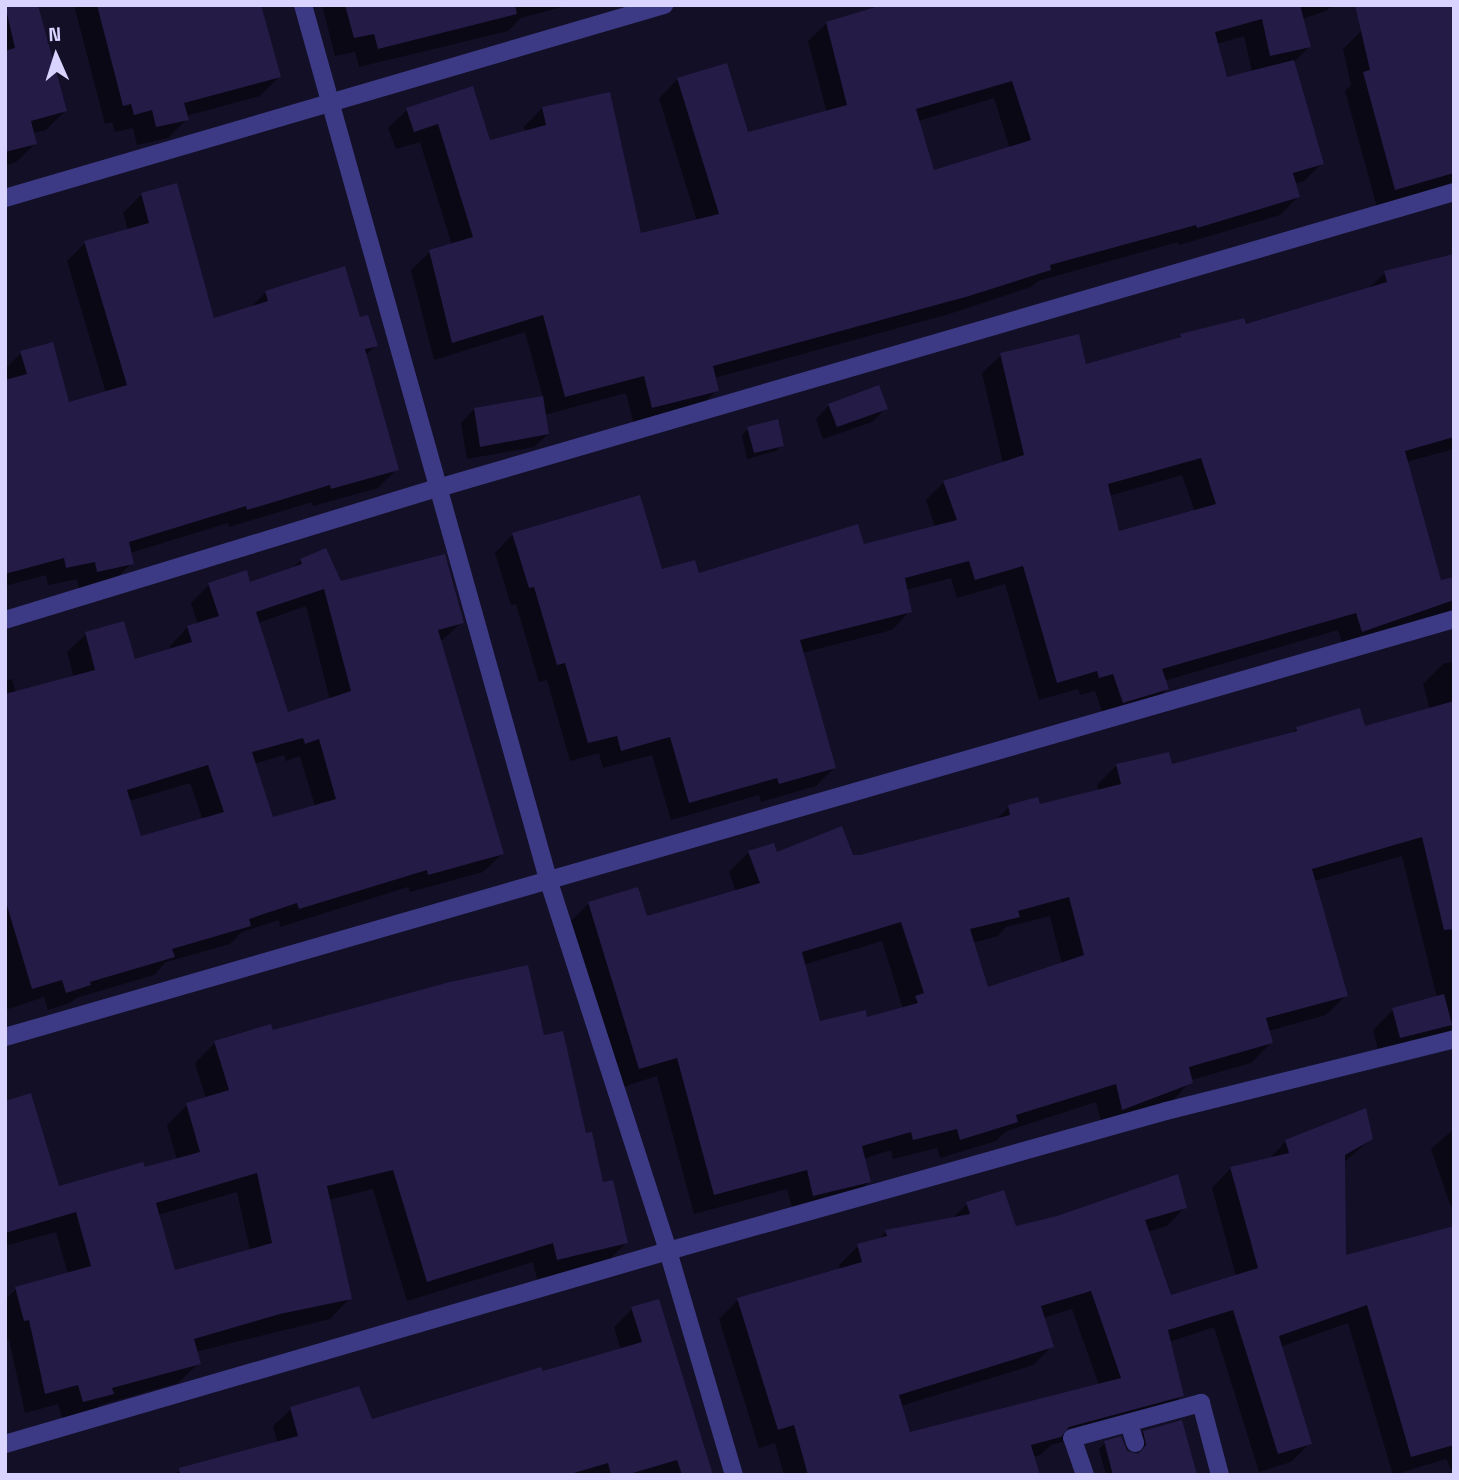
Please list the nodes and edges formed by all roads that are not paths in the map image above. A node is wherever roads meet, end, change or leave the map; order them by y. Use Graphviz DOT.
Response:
graph roads {
  1 [pos="303,5"];
  2 [pos="664,5"];
  3 [pos="329,102"];
  4 [pos="1454,192"];
  5 [pos="5,198"];
  6 [pos="438,488"];
  7 [pos="1454,619"];
  8 [pos="5,620"];
  9 [pos="548,879"];
  10 [pos="5,1037"];
  11 [pos="1454,1040"];
  12 [pos="668,1251"];
  13 [pos="1129,1424"];
  14 [pos="1135,1443"];
  15 [pos="5,1444"];
  16 [pos="734,1475"];
  17 [pos="1085,1475"];
  18 [pos="1220,1475"];
  1 -- 3 [label="street"];
  2 -- 3 [label="street"];
  3 -- 5 [label="street"];
  3 -- 6 [label="street"];
  4 -- 6 [label="street"];
  6 -- 8 [label="street"];
  6 -- 9 [label="street"];
  7 -- 9 [label="street"];
  9 -- 10 [label="street"];
  9 -- 12 [label="street"];
  11 -- 12 [label="street"];
  12 -- 15 [label="street"];
  12 -- 16 [label="street"];
  13 -- 14 [label="street"];
  13 -- 17 [label="street"];
  13 -- 18 [label="street"];
}
